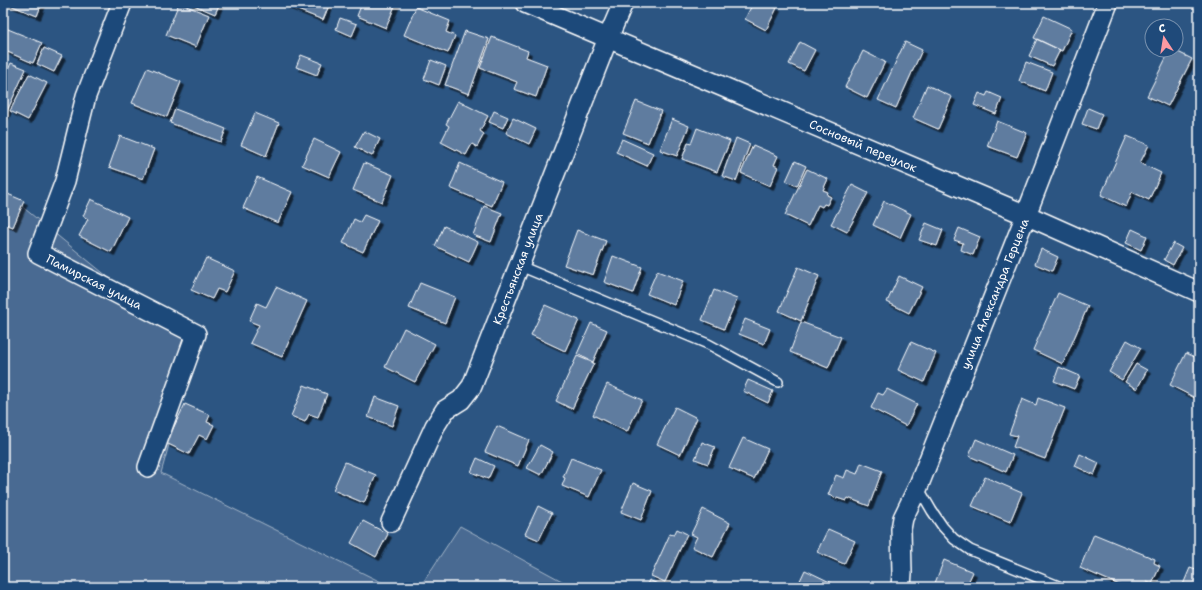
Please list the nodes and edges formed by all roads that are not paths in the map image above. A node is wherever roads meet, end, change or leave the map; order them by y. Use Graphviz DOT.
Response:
graph roads {
  1 [pos="122,3"];
  2 [pos="525,3"];
  3 [pos="623,3"];
  4 [pos="1108,3"];
  5 [pos="608,38"];
  6 [pos="1026,215"];
  7 [pos="520,266"];
  8 [pos="1199,292"];
  9 [pos="778,382"];
  10 [pos="148,467"];
  11 [pos="918,487"];
  12 [pos="391,522"];
  13 [pos="901,587"];
  14 [pos="1060,587"];
  1 -- 10 [label="street, Памирская улица"];
  2 -- 5 [label="street, Сосновый переулок"];
  3 -- 5 [label="street, Крестьянская улица"];
  4 -- 6 [label="street, улица Александра Герцена"];
  5 -- 6 [label="street, Сосновый переулок"];
  5 -- 7 [label="street, Крестьянская улица"];
  6 -- 8 [label="street, Сосновый переулок"];
  6 -- 11 [label="street, улица Александра Герцена"];
  7 -- 9 [label="lane"];
  7 -- 12 [label="street, Крестьянская улица"];
  11 -- 13 [label="street, улица Александра Герцена"];
  11 -- 14 [label="lane"];
}
